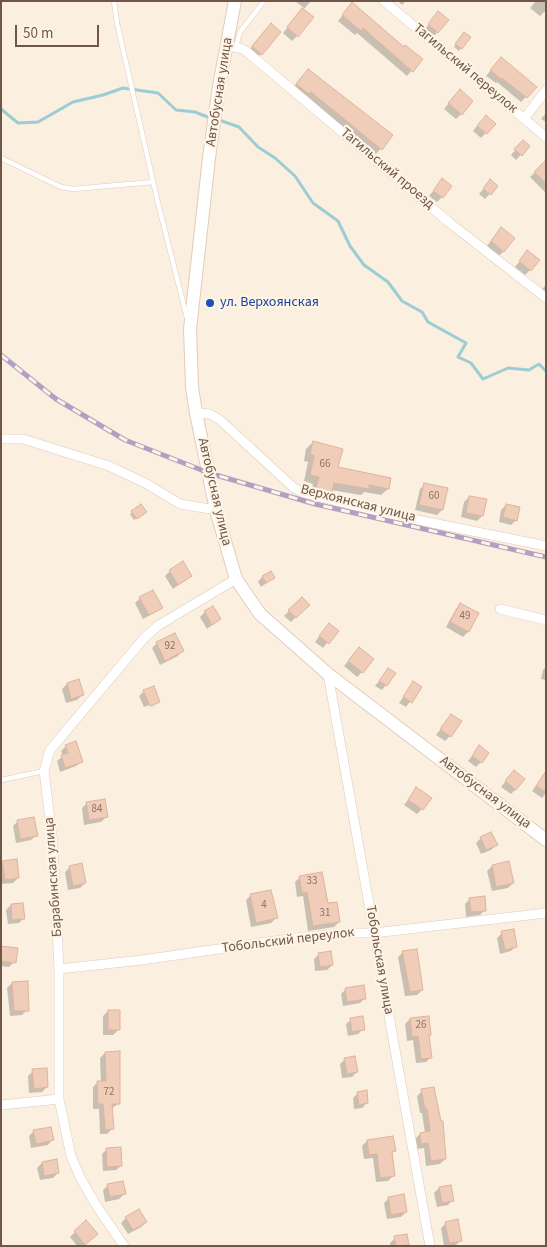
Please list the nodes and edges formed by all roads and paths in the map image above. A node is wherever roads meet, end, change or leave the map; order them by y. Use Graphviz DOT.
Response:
graph roads {
  1 [pos="114,1"];
  2 [pos="235,1"];
  3 [pos="264,1"];
  4 [pos="384,1"];
  5 [pos="231,47"];
  6 [pos="546,90"];
  7 [pos="524,119"];
  8 [pos="546,136"];
  9 [pos="1,158"];
  10 [pos="154,182"];
  11 [pos="546,298"];
  12 [pos="190,329"];
  13 [pos="196,414"];
  14 [pos="1,440"];
  15 [pos="216,510"];
  16 [pos="546,546"];
  17 [pos="236,579"];
  18 [pos="500,608"];
  19 [pos="546,620"];
  20 [pos="328,674"];
  21 [pos="44,771"];
  22 [pos="1,780"];
  23 [pos="546,840"];
  24 [pos="546,913"];
  25 [pos="374,933"];
  26 [pos="59,969"];
  27 [pos="59,1099"];
  28 [pos="1,1106"];
  29 [pos="124,1246"];
  30 [pos="430,1246"];
  1 -- 10 [label="lane"];
  2 -- 5 [label="street, Автобусная улица"];
  3 -- 5 [label="lane"];
  4 -- 7 [label="street, Тагильский переулок"];
  5 -- 11 [label="street, Тагильский проезд"];
  5 -- 12 [label="street, Автобусная улица"];
  6 -- 7 [label="street"];
  7 -- 8 [label="street, Тагильский переулок"];
  9 -- 10 [label="lane"];
  10 -- 12 [label="lane"];
  12 -- 13 [label="street, Автобусная улица"];
  13 -- 15 [label="street, Автобусная улица"];
  13 -- 16 [label="street, Верхоянская улица"];
  14 -- 15 [label="street"];
  15 -- 17 [label="street, Автобусная улица"];
  17 -- 20 [label="street, Автобусная улица"];
  17 -- 21 [label="street, Барабинская улица"];
  18 -- 19 [label="street"];
  20 -- 23 [label="street, Автобусная улица"];
  20 -- 25 [label="street, Тобольская улица"];
  21 -- 22 [label="lane"];
  21 -- 26 [label="street, Барабинская улица"];
  24 -- 25 [label="street, Тобольский переулок"];
  25 -- 26 [label="street, Тобольский переулок"];
  25 -- 30 [label="street, Тобольская улица"];
  26 -- 27 [label="street, Барабинская улица"];
  27 -- 28 [label="street"];
  27 -- 29 [label="street, Барабинская улица"];
}
